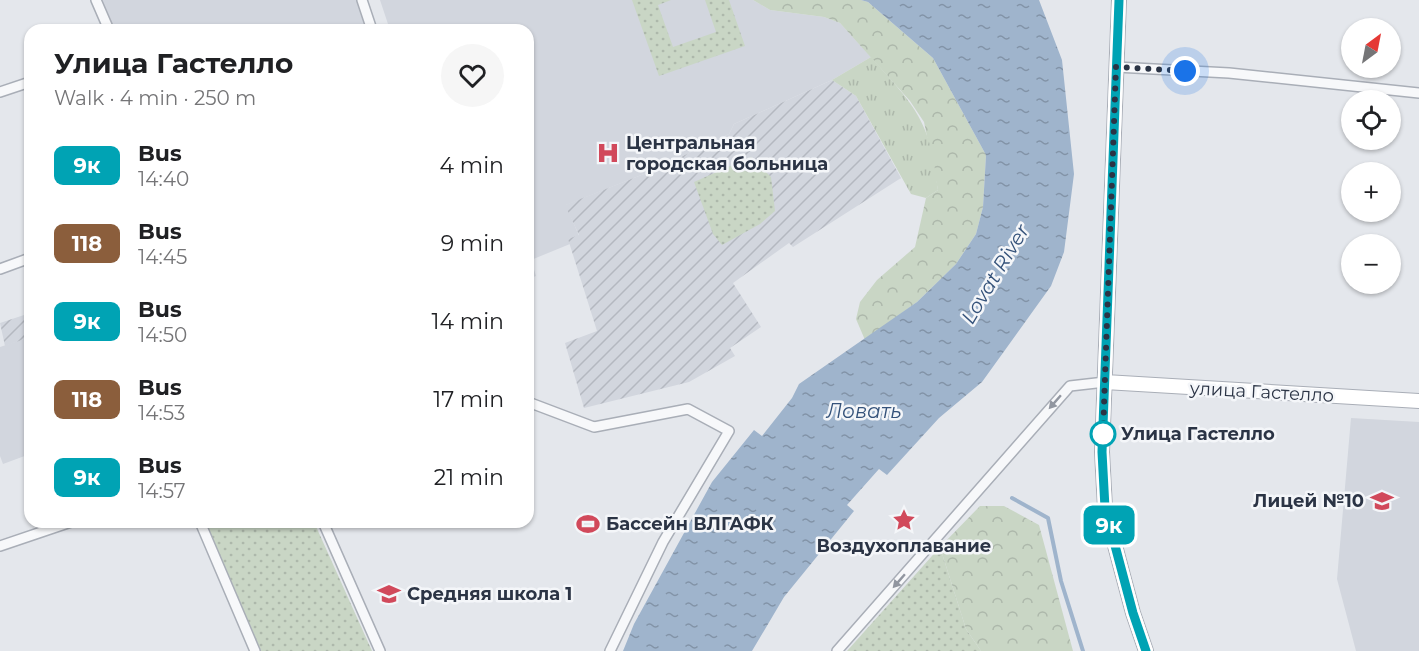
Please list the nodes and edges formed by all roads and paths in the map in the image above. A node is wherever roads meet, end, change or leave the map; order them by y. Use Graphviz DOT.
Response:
graph roads {
  1 [pos="96,0"];
  2 [pos="362,0"];
  3 [pos="1119,0"];
  4 [pos="106,24"];
  5 [pos="370,24"];
  6 [pos="1116,67"];
  7 [pos="24,84"];
  8 [pos="0,92"];
  9 [pos="1419,93"];
  10 [pos="24,260"];
  11 [pos="0,269"];
  12 [pos="1106,382"];
  13 [pos="1419,401"];
  14 [pos="534,404"];
  15 [pos="53,528"];
  16 [pos="203,528"];
  17 [pos="326,528"];
  18 [pos="0,546"];
  19 [pos="255,651"];
  20 [pos="380,651"];
  21 [pos="610,651"];
  22 [pos="837,651"];
  23 [pos="1146,651"];
  1 -- 4 [label="street"];
  2 -- 5 [label="street"];
  3 -- 6 [label="main road"];
  6 -- 9 [label="street"];
  6 -- 12 [label="main road"];
  7 -- 8 [label="street"];
  10 -- 11 [label="street"];
  12 -- 13 [label="main road, улица Гастелло"];
  12 -- 22 [label="street, one-way"];
  12 -- 23 [label="main road"];
  14 -- 21 [label="street"];
  15 -- 18 [label="street"];
  16 -- 19 [label="street"];
  17 -- 20 [label="street"];
}
